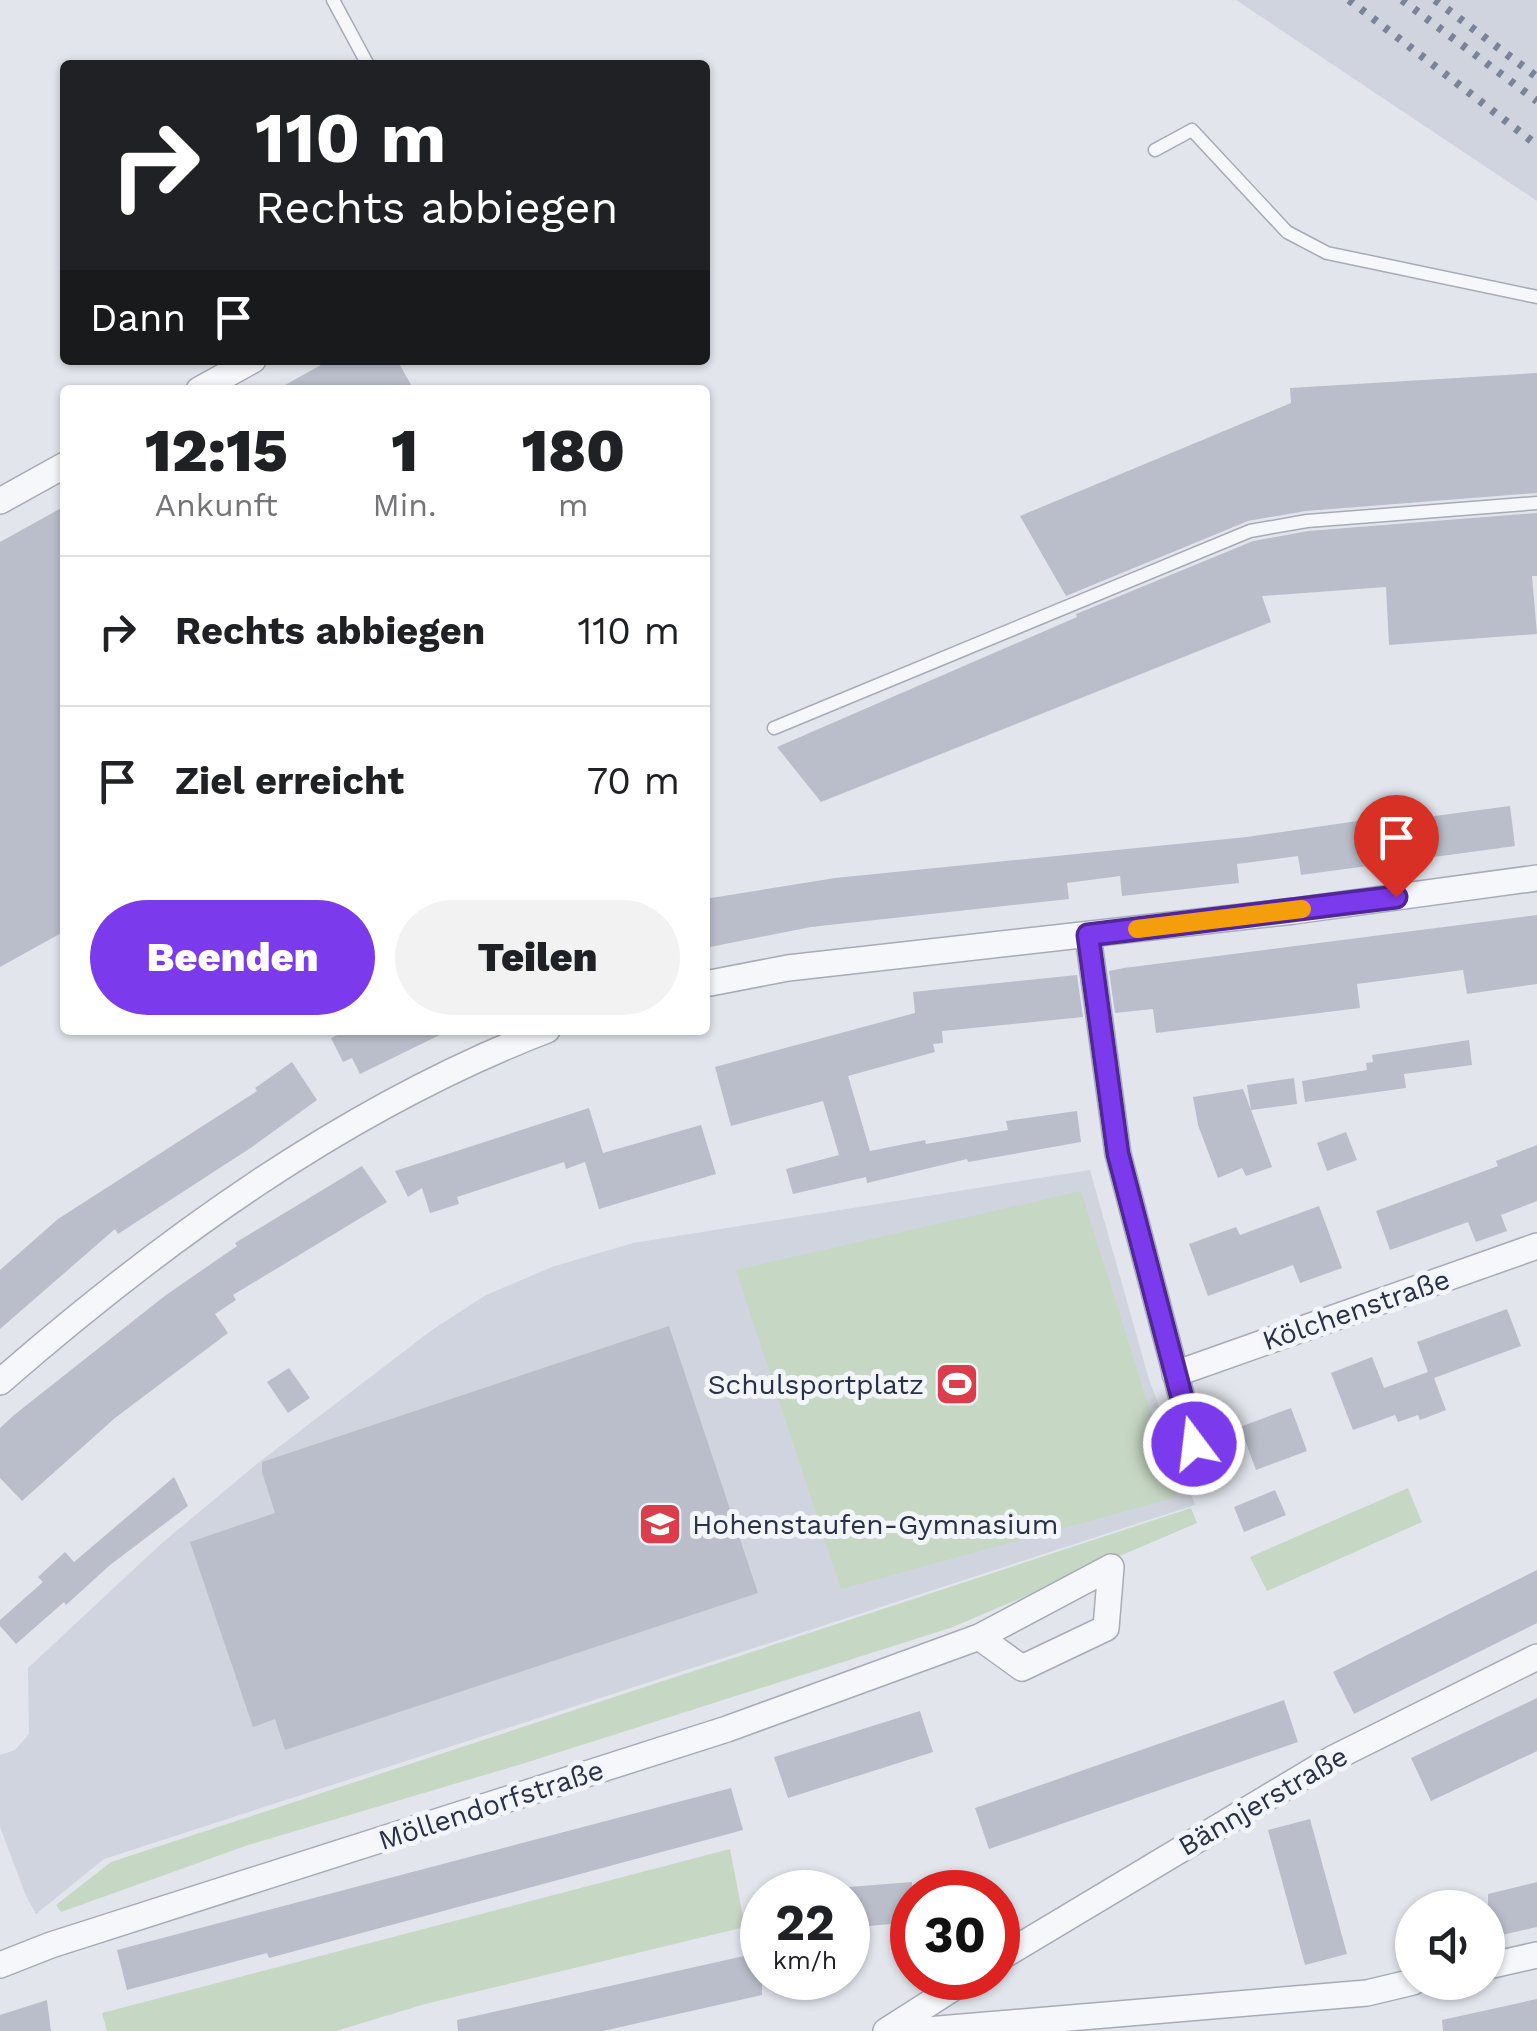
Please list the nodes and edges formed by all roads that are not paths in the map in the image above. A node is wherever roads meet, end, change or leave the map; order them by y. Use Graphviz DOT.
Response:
graph roads {
  1 [pos="333,0"];
  2 [pos="365,60"];
  3 [pos="1156,150"];
  4 [pos="1537,297"];
  5 [pos="244,365"];
  6 [pos="208,385"];
  7 [pos="60,468"];
  8 [pos="0,501"];
  9 [pos="1537,503"];
  10 [pos="774,728"];
  11 [pos="1537,878"];
  12 [pos="1088,935"];
  13 [pos="710,983"];
  14 [pos="535,1035"];
  15 [pos="1537,1246"];
  16 [pos="1175,1374"];
  17 [pos="0,1382"];
  18 [pos="1194,1444"];
  19 [pos="979,1637"];
  20 [pos="1537,1657"];
  21 [pos="1020,1946"];
  22 [pos="1537,1955"];
  23 [pos="1505,1962"];
  24 [pos="0,1965"];
  25 [pos="1395,1986"];
  26 [pos="935,2000"];
  27 [pos="886,2031"];
  28 [pos="914,2031"];
  1 -- 2 [label="lane"];
  3 -- 4 [label="lane"];
  5 -- 6 [label="street"];
  7 -- 8 [label="street"];
  9 -- 10 [label="lane"];
  11 -- 12 [label="street"];
  12 -- 13 [label="street"];
  12 -- 16 [label="street"];
  14 -- 17 [label="street"];
  15 -- 16 [label="street, Kölchenstraße"];
  16 -- 18 [label="street"];
  19 -- 19 [label="street, Möllendorfstraße"];
  19 -- 24 [label="street, Möllendorfstraße"];
  20 -- 21 [label="street, Bännjerstraße"];
  22 -- 23 [label="street"];
  25 -- 28 [label="street"];
  26 -- 27 [label="street"];
}
